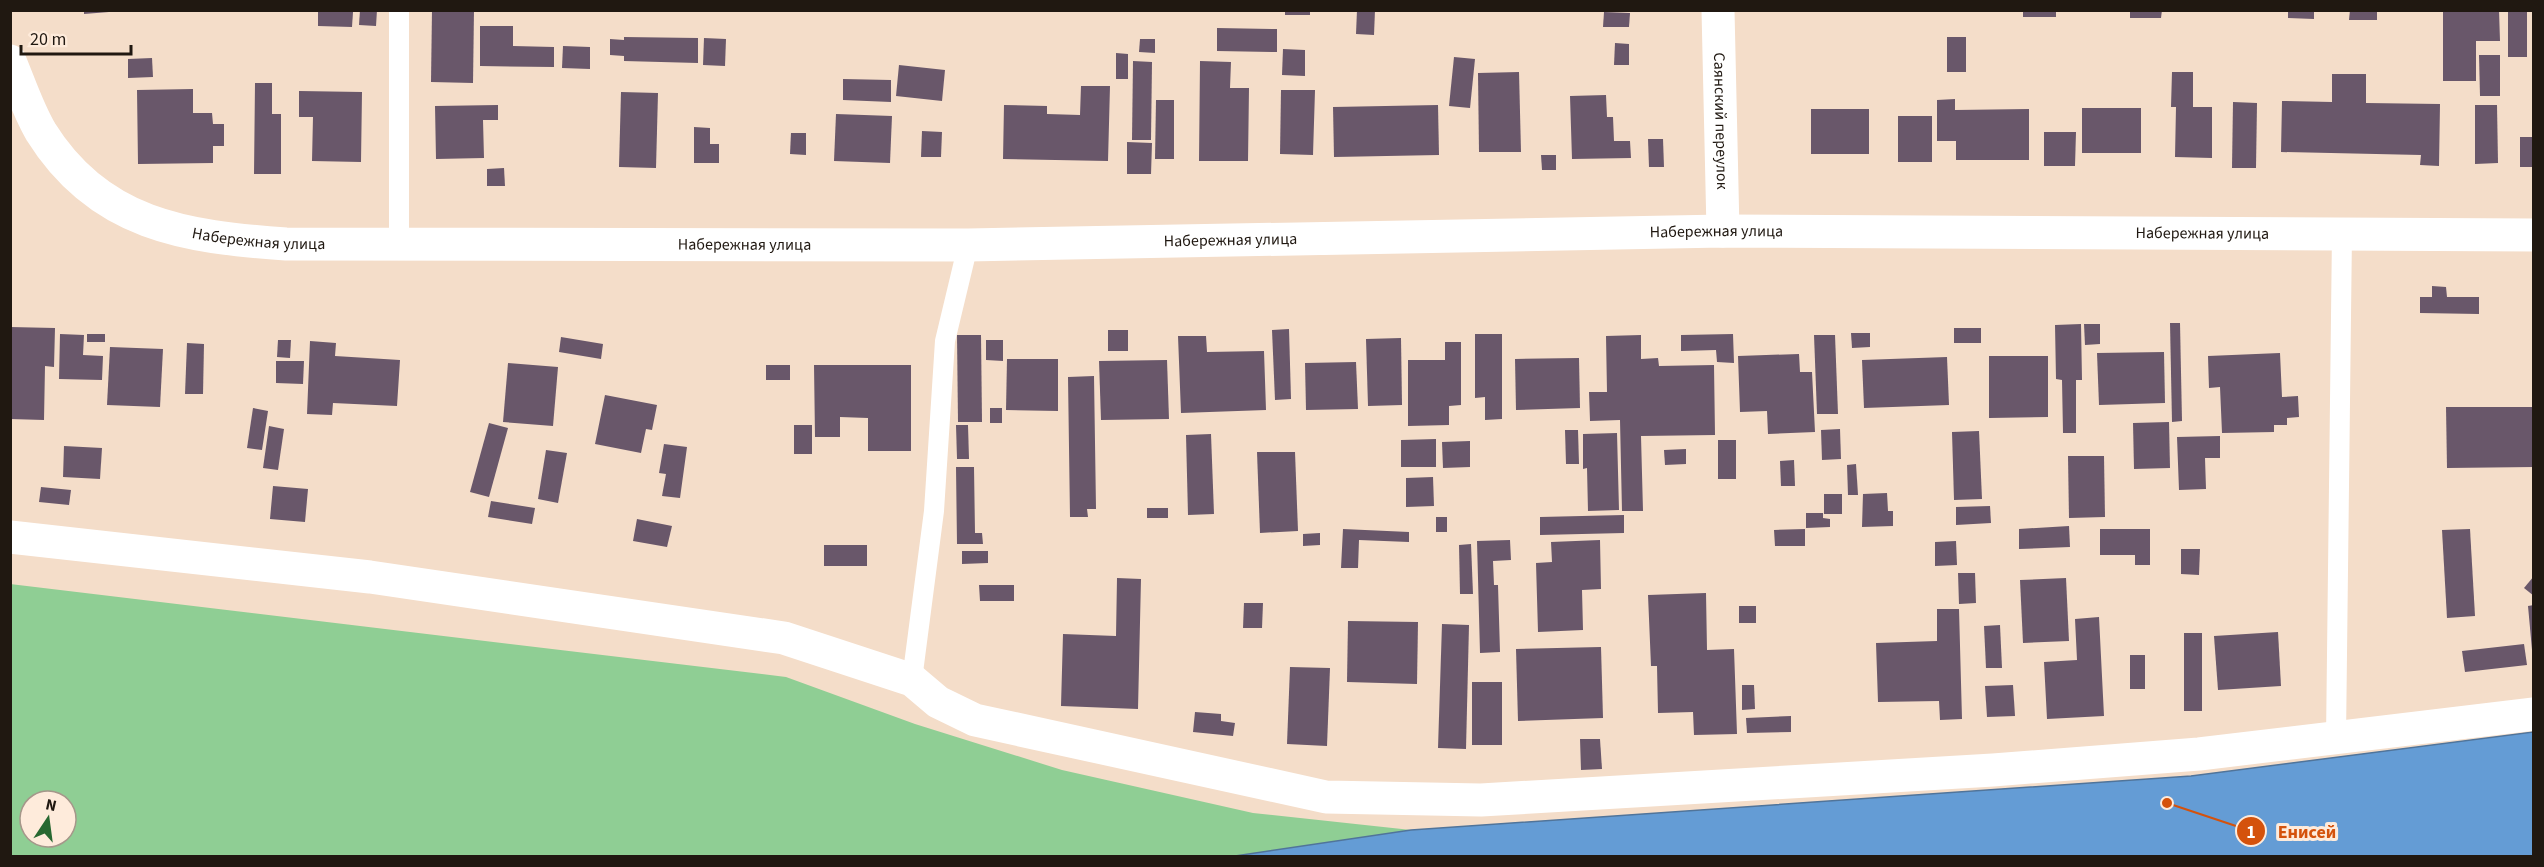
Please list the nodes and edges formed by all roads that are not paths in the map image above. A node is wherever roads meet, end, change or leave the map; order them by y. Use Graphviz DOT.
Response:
graph roads {
  1 [pos="399,10"];
  2 [pos="1718,10"];
  3 [pos="10,61"];
  4 [pos="18,112"];
  5 [pos="1723,231"];
  6 [pos="2342,232"];
  7 [pos="2534,235"];
  8 [pos="399,245"];
  9 [pos="968,245"];
  10 [pos="10,537"];
  11 [pos="912,680"];
  12 [pos="2534,714"];
  13 [pos="2336,739"];
  1 -- 8 [label="lane"];
  2 -- 5 [label="street, Саянский переулок"];
  3 -- 4 [label="street, Набережная улица"];
  4 -- 8 [label="street, Набережная улица"];
  5 -- 6 [label="street, Набережная улица"];
  5 -- 9 [label="street, Набережная улица"];
  6 -- 7 [label="street, Набережная улица"];
  6 -- 13 [label="lane"];
  8 -- 9 [label="street, Набережная улица"];
  9 -- 11 [label="lane"];
  10 -- 11 [label="street"];
  11 -- 13 [label="street"];
  12 -- 13 [label="street"];
}
